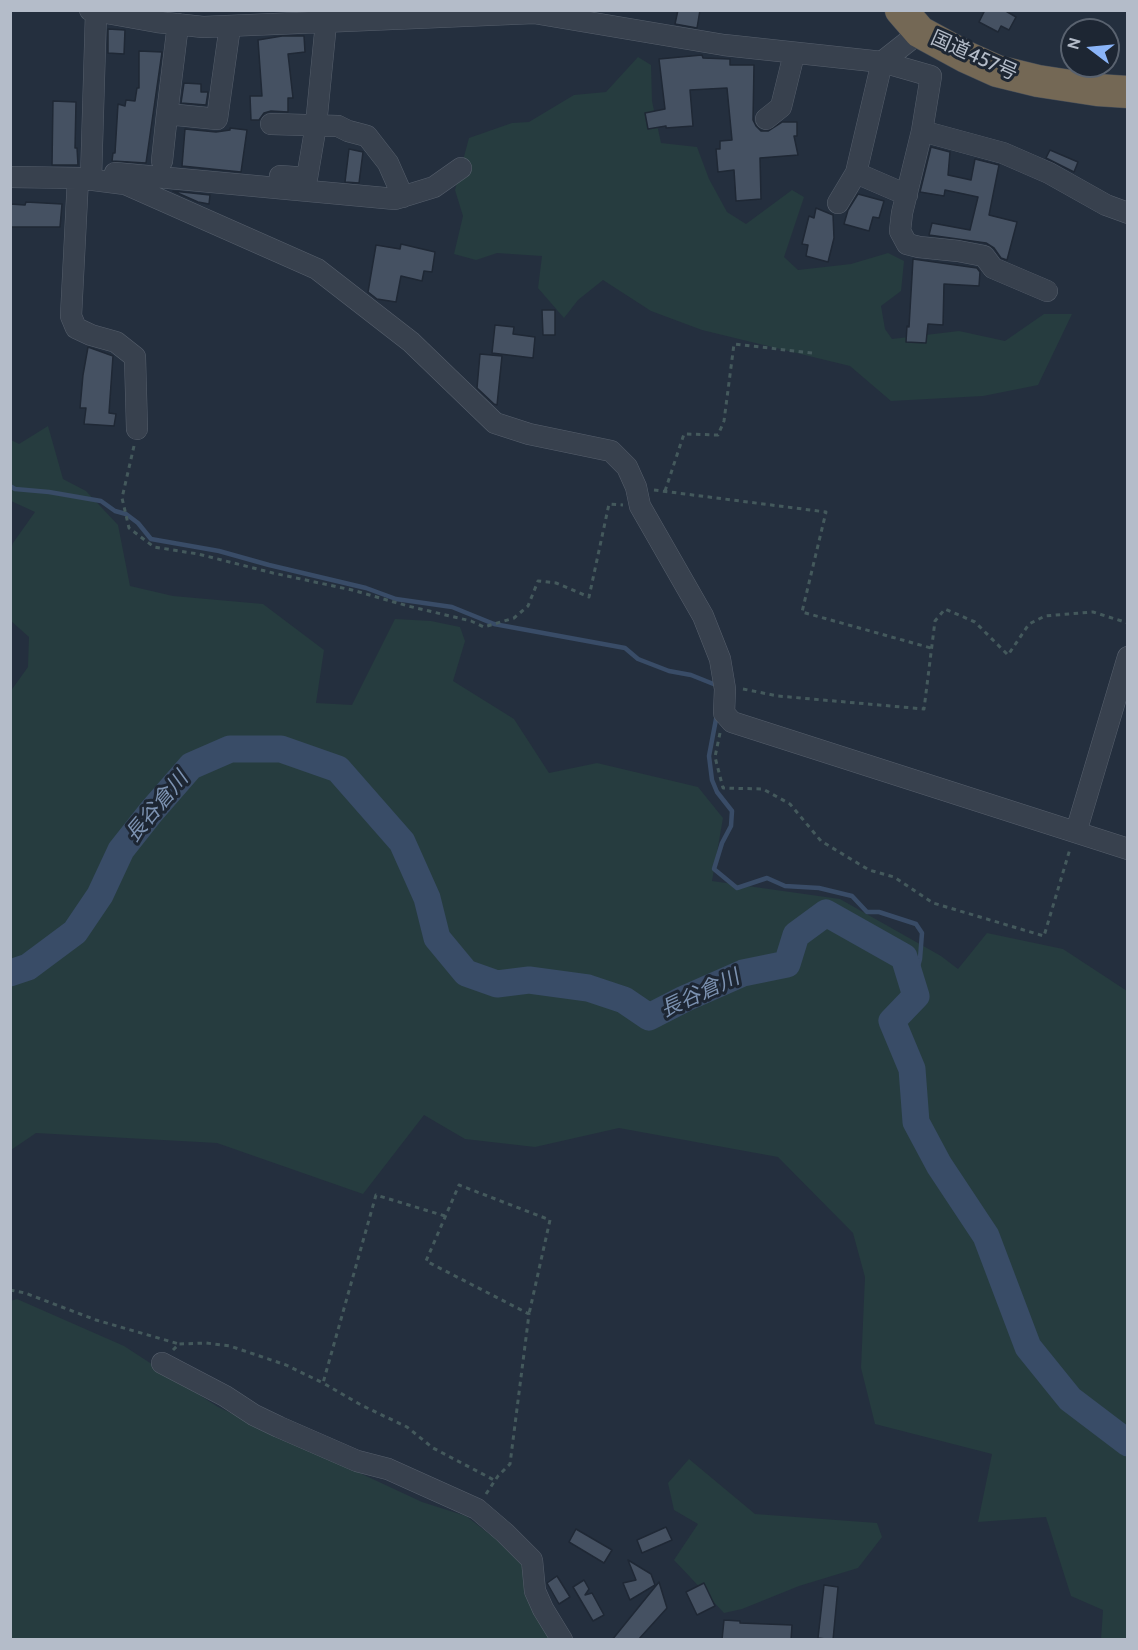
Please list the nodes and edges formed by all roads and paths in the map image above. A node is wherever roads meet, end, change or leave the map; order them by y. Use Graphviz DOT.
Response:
graph roads {
  1 [pos="93,11"];
  2 [pos="910,21"];
  3 [pos="326,23"];
  4 [pos="178,24"];
  5 [pos="230,26"];
  6 [pos="794,54"];
  7 [pos="882,62"];
  8 [pos="1128,92"];
  9 [pos="167,114"];
  10 [pos="766,119"];
  11 [pos="271,124"];
  12 [pos="316,125"];
  13 [pos="922,131"];
  14 [pos="162,161"];
  15 [pos="461,168"];
  16 [pos="856,173"];
  17 [pos="270,175"];
  18 [pos="87,176"];
  19 [pos="10,177"];
  20 [pos="908,195"];
  21 [pos="403,197"];
  22 [pos="838,203"];
  23 [pos="1128,213"];
  24 [pos="1047,291"];
  25 [pos="812,353"];
  26 [pos="137,429"];
  27 [pos="665,491"];
  28 [pos="638,497"];
  29 [pos="1128,623"];
  30 [pos="931,648"];
  31 [pos="1128,657"];
  32 [pos="725,689"];
  33 [pos="724,714"];
  34 [pos="1076,832"];
  35 [pos="1128,849"];
  36 [pos="445,1216"];
  37 [pos="10,1290"];
  38 [pos="529,1314"];
  39 [pos="179,1344"];
  40 [pos="162,1363"];
  41 [pos="323,1383"];
  42 [pos="494,1480"];
  43 [pos="477,1509"];
  44 [pos="562,1640"];
  1 -- 4 [label="street"];
  1 -- 18 [label="street"];
  2 -- 7 [label="street"];
  2 -- 8 [label="highway, 国道457号"];
  3 -- 5 [label="street"];
  3 -- 6 [label="street"];
  3 -- 12 [label="street"];
  4 -- 5 [label="street"];
  4 -- 9 [label="street"];
  5 -- 9 [label="street"];
  6 -- 7 [label="street"];
  6 -- 10 [label="street"];
  7 -- 13 [label="street"];
  7 -- 16 [label="street"];
  9 -- 14 [label="street"];
  11 -- 12 [label="street"];
  12 -- 17 [label="street"];
  12 -- 21 [label="street"];
  13 -- 20 [label="street"];
  13 -- 23 [label="street"];
  15 -- 21 [label="street"];
  16 -- 20 [label="street"];
  16 -- 22 [label="street"];
  18 -- 19 [label="street"];
  18 -- 21 [label="street"];
  18 -- 26 [label="street"];
  18 -- 28 [label="street"];
  20 -- 24 [label="street"];
  25 -- 27 [label="path"];
  26 -- 28 [label="path"];
  27 -- 28 [label="path"];
  27 -- 30 [label="path"];
  28 -- 32 [label="street"];
  29 -- 30 [label="path"];
  30 -- 32 [label="path"];
  31 -- 34 [label="street"];
  32 -- 33 [label="street"];
  33 -- 34 [label="street"];
  33 -- 34 [label="path"];
  34 -- 35 [label="street"];
  36 -- 38 [label="path"];
  36 -- 38 [label="path"];
  36 -- 41 [label="path"];
  37 -- 39 [label="path"];
  38 -- 42 [label="path"];
  39 -- 40 [label="path"];
  39 -- 41 [label="path"];
  40 -- 43 [label="street"];
  41 -- 42 [label="path"];
  42 -- 43 [label="path"];
  43 -- 44 [label="street"];
}
